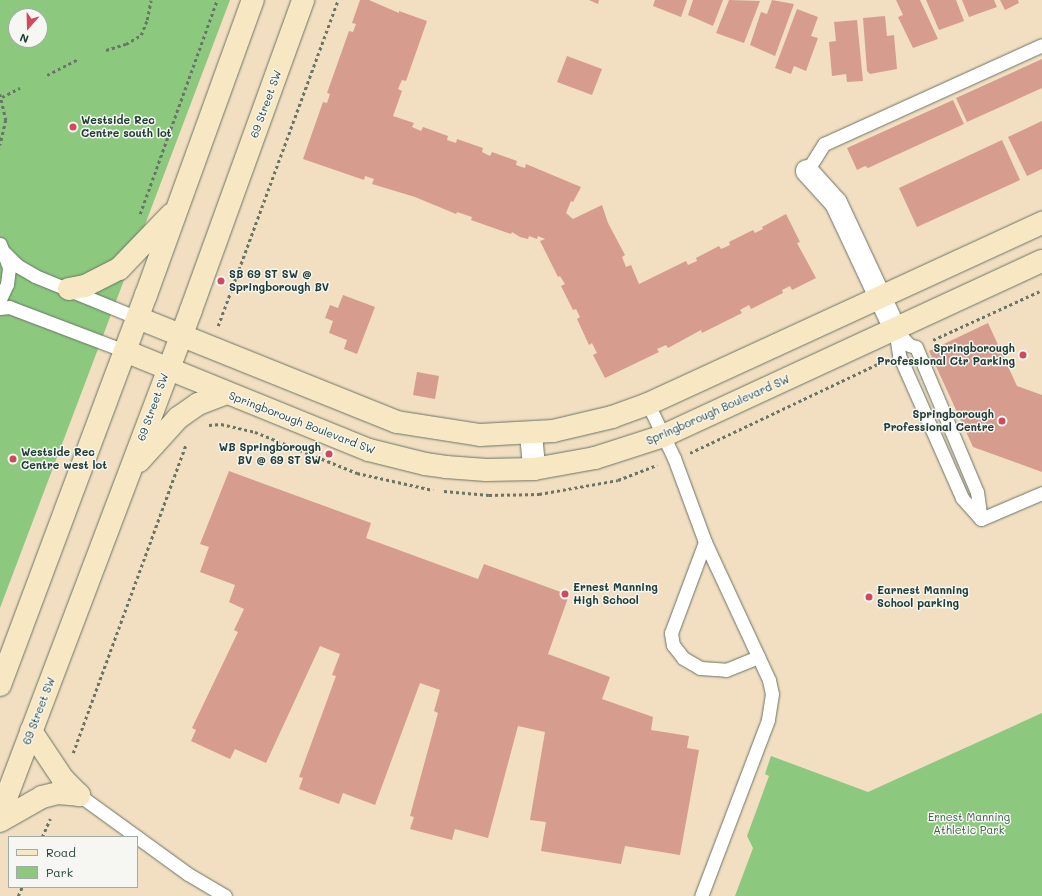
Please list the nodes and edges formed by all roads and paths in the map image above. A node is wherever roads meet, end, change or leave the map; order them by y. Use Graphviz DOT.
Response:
graph roads {
  1 [pos="151,0"];
  2 [pos="217,0"];
  3 [pos="253,0"];
  4 [pos="303,0"];
  5 [pos="338,0"];
  6 [pos="1042,45"];
  7 [pos="106,50"];
  8 [pos="77,60"];
  9 [pos="47,74"];
  10 [pos="20,88"];
  11 [pos="1,95"];
  12 [pos="0,145"];
  13 [pos="807,171"];
  14 [pos="176,211"];
  15 [pos="137,222"];
  16 [pos="1042,223"];
  17 [pos="3,249"];
  18 [pos="1042,261"];
  19 [pos="69,289"];
  20 [pos="1042,290"];
  21 [pos="880,297"];
  22 [pos="0,299"];
  23 [pos="0,308"];
  24 [pos="138,318"];
  25 [pos="218,327"];
  26 [pos="895,329"];
  27 [pos="181,336"];
  28 [pos="916,348"];
  29 [pos="125,351"];
  30 [pos="898,355"];
  31 [pos="168,368"];
  32 [pos="226,393"];
  33 [pos="648,404"];
  34 [pos="531,433"];
  35 [pos="663,436"];
  36 [pos="187,442"];
  37 [pos="674,458"];
  38 [pos="656,466"];
  39 [pos="534,468"];
  40 [pos="130,471"];
  41 [pos="1042,493"];
  42 [pos="981,519"];
  43 [pos="705,542"];
  44 [pos="758,657"];
  45 [pos="0,685"];
  46 [pos="31,731"];
  47 [pos="72,754"];
  48 [pos="79,795"];
  49 [pos="52,813"];
  50 [pos="0,814"];
  51 [pos="0,821"];
  52 [pos="42,836"];
  53 [pos="136,836"];
  54 [pos="138,838"];
  55 [pos="225,896"];
  56 [pos="701,896"];
  1 -- 7 [label="path"];
  2 -- 15 [label="path"];
  3 -- 14 [label="main road"];
  4 -- 27 [label="main road, 69 Street SW"];
  5 -- 25 [label="path"];
  6 -- 13 [label="lane"];
  8 -- 9 [label="path"];
  10 -- 11 [label="path"];
  11 -- 12 [label="path"];
  13 -- 21 [label="street"];
  14 -- 19 [label="main road"];
  14 -- 24 [label="main road"];
  16 -- 21 [label="main road"];
  17 -- 19 [label="lane"];
  17 -- 22 [label="lane"];
  18 -- 26 [label="main road, Springborough Boulevard SW"];
  19 -- 24 [label="lane"];
  20 -- 28 [label="path"];
  21 -- 26 [label="street"];
  21 -- 33 [label="main road"];
  23 -- 29 [label="lane"];
  24 -- 27 [label="main road"];
  24 -- 29 [label="main road"];
  26 -- 28 [label="lane"];
  26 -- 30 [label="lane"];
  26 -- 35 [label="main road, Springborough Boulevard SW"];
  27 -- 31 [label="main road, 69 Street SW"];
  27 -- 34 [label="main road"];
  28 -- 42 [label="lane"];
  29 -- 31 [label="main road, Springborough Boulevard SW"];
  29 -- 45 [label="main road"];
  30 -- 37 [label="path"];
  30 -- 42 [label="lane"];
  31 -- 32 [label="main road, Springborough Boulevard SW"];
  31 -- 40 [label="main road, 69 Street SW"];
  32 -- 39 [label="main road, Springborough Boulevard SW"];
  32 -- 40 [label="main road"];
  33 -- 34 [label="main road"];
  33 -- 35 [label="lane"];
  34 -- 39 [label="street"];
  35 -- 37 [label="lane"];
  35 -- 39 [label="main road, Springborough Boulevard SW"];
  36 -- 47 [label="path"];
  37 -- 38 [label="path"];
  37 -- 43 [label="lane"];
  40 -- 46 [label="main road, 69 Street SW"];
  41 -- 42 [label="lane"];
  43 -- 44 [label="lane"];
  43 -- 44 [label="lane"];
  44 -- 56 [label="lane"];
  46 -- 48 [label="main road"];
  46 -- 50 [label="main road, 69 Street SW"];
  48 -- 51 [label="main road"];
  48 -- 53 [label="lane"];
  49 -- 52 [label="path"];
  54 -- 55 [label="lane"];
}
